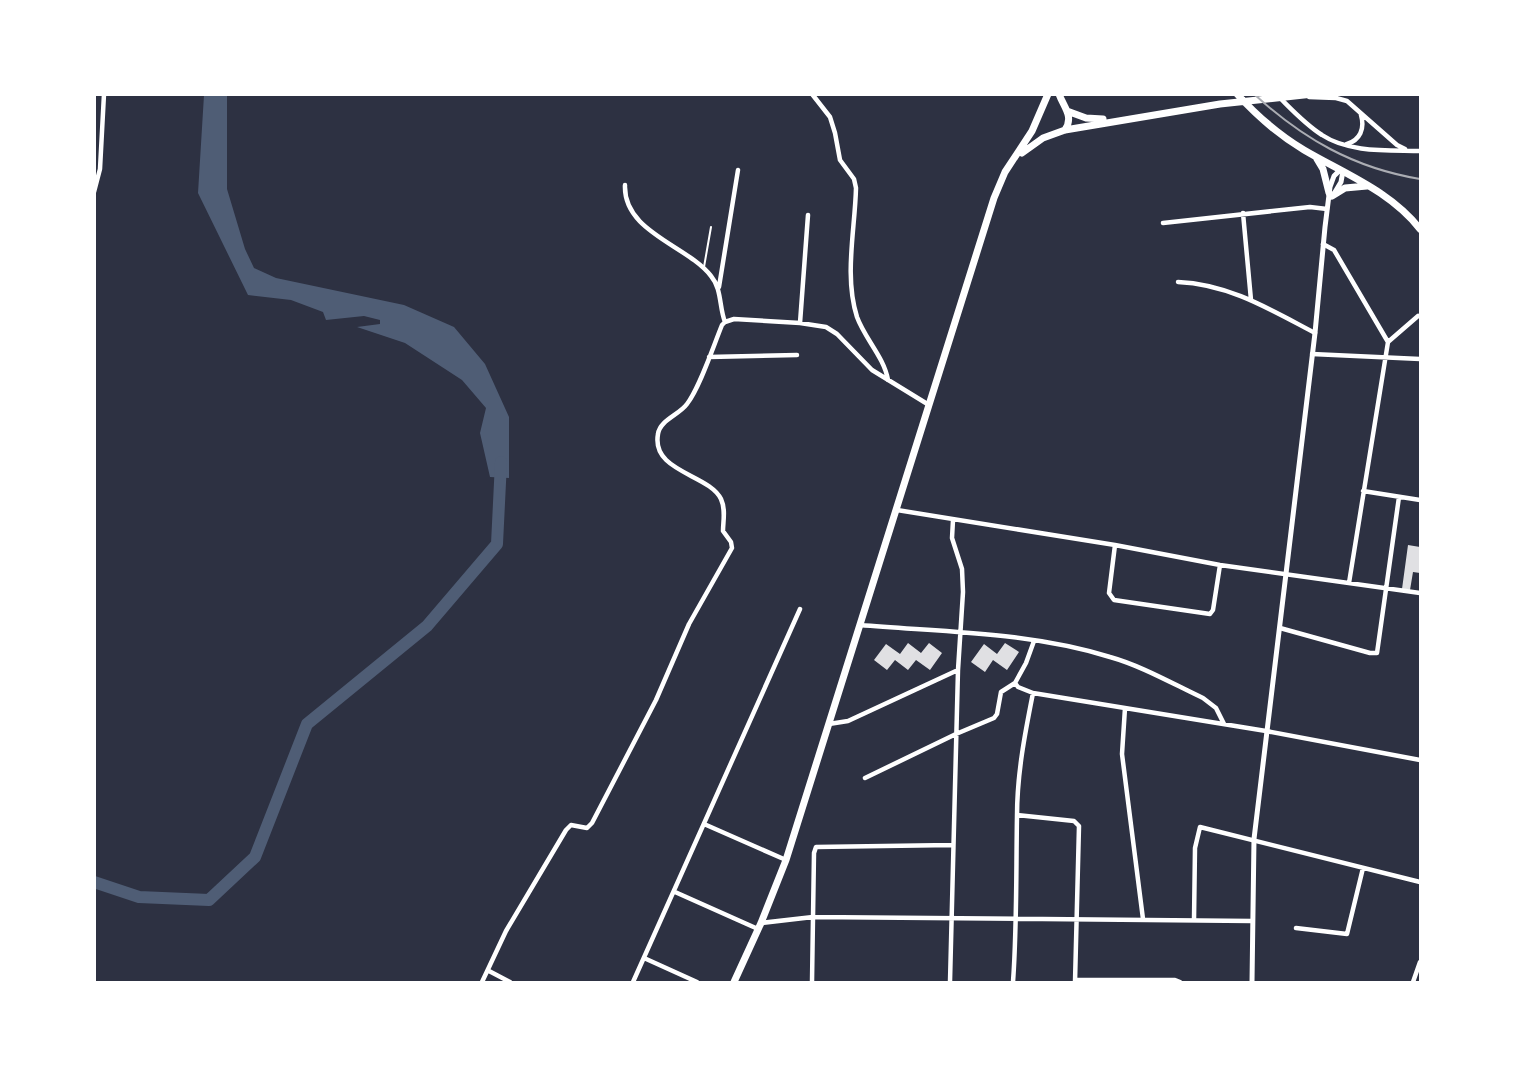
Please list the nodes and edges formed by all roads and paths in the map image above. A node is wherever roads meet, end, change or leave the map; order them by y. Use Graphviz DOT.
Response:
graph roads {
  1 [pos="104,94"];
  2 [pos="812,94"];
  3 [pos="1048,94"];
  4 [pos="1059,94"];
  5 [pos="1237,94"];
  6 [pos="1277,94"];
  7 [pos="1344,94"];
  8 [pos="1309,96"];
  9 [pos="1044,106"];
  10 [pos="1356,108"];
  11 [pos="1066,109"];
  12 [pos="1038,118"];
  13 [pos="1121,120"];
  14 [pos="1065,130"];
  15 [pos="1052,134"];
  16 [pos="1342,144"];
  17 [pos="1409,151"];
  18 [pos="1420,151"];
  19 [pos="1314,155"];
  20 [pos="738,170"];
  21 [pos="1341,171"];
  22 [pos="625,185"];
  23 [pos="1368,186"];
  24 [pos="94,192"];
  25 [pos="1330,196"];
  26 [pos="1327,209"];
  27 [pos="1243,213"];
  28 [pos="808,215"];
  29 [pos="986,223"];
  30 [pos="1163,223"];
  31 [pos="711,227"];
  32 [pos="1420,229"];
  33 [pos="1323,244"];
  34 [pos="704,268"];
  35 [pos="1178,282"];
  36 [pos="719,291"];
  37 [pos="1251,300"];
  38 [pos="1419,315"];
  39 [pos="725,322"];
  40 [pos="800,323"];
  41 [pos="1315,334"];
  42 [pos="1388,342"];
  43 [pos="1312,354"];
  44 [pos="797,355"];
  45 [pos="709,356"];
  46 [pos="1385,358"];
  47 [pos="1420,359"];
  48 [pos="888,381"];
  49 [pos="929,406"];
  50 [pos="1363,491"];
  51 [pos="1399,497"];
  52 [pos="1420,500"];
  53 [pos="897,510"];
  54 [pos="953,520"];
  55 [pos="1115,545"];
  56 [pos="1220,565"];
  57 [pos="1286,575"];
  58 [pos="1349,583"];
  59 [pos="1386,588"];
  60 [pos="1420,593"];
  61 [pos="800,609"];
  62 [pos="860,625"];
  63 [pos="1280,628"];
  64 [pos="960,634"];
  65 [pos="1034,641"];
  66 [pos="958,670"];
  67 [pos="1015,682"];
  68 [pos="1033,693"];
  69 [pos="1125,708"];
  70 [pos="829,724"];
  71 [pos="1224,724"];
  72 [pos="1266,731"];
  73 [pos="956,734"];
  74 [pos="1420,760"];
  75 [pos="864,778"];
  76 [pos="1017,815"];
  77 [pos="704,824"];
  78 [pos="1254,839"];
  79 [pos="952,845"];
  80 [pos="786,860"];
  81 [pos="1363,868"];
  82 [pos="1420,882"];
  83 [pos="675,892"];
  84 [pos="813,917"];
  85 [pos="951,919"];
  86 [pos="1077,919"];
  87 [pos="1143,919"];
  88 [pos="1018,920"];
  89 [pos="1194,920"];
  90 [pos="1252,921"];
  91 [pos="760,926"];
  92 [pos="1296,928"];
  93 [pos="644,958"];
  94 [pos="1420,963"];
  95 [pos="489,971"];
  96 [pos="1075,981"];
  97 [pos="482,982"];
  98 [pos="510,982"];
  99 [pos="633,982"];
  100 [pos="698,982"];
  101 [pos="734,982"];
  102 [pos="812,982"];
  103 [pos="950,982"];
  104 [pos="1013,982"];
  105 [pos="1146,982"];
  106 [pos="1180,982"];
  107 [pos="1252,982"];
  108 [pos="1413,982"];
  1 -- 24 [label="street"];
  2 -- 48 [label="street"];
  3 -- 9 [label="main road"];
  4 -- 11 [label="main road"];
  5 -- 19 [label="main road"];
  6 -- 16 [label="street"];
  7 -- 10 [label="street"];
  8 -- 10 [label="street"];
  8 -- 13 [label="main road"];
  9 -- 11 [label="main road"];
  9 -- 12 [label="main road"];
  10 -- 16 [label="street"];
  10 -- 17 [label="street"];
  11 -- 13 [label="main road"];
  11 -- 14 [label="main road"];
  12 -- 15 [label="main road"];
  12 -- 29 [label="main road"];
  13 -- 14 [label="main road"];
  14 -- 15 [label="main road"];
  15 -- 29 [label="main road"];
  16 -- 17 [label="street"];
  17 -- 18 [label="street"];
  19 -- 21 [label="main road"];
  19 -- 25 [label="main road"];
  20 -- 36 [label="street"];
  21 -- 23 [label="main road"];
  21 -- 25 [label="street"];
  22 -- 34 [label="street"];
  23 -- 25 [label="main road"];
  23 -- 32 [label="main road"];
  25 -- 26 [label="street"];
  26 -- 27 [label="street"];
  26 -- 33 [label="street"];
  27 -- 30 [label="street"];
  27 -- 37 [label="street"];
  28 -- 40 [label="street"];
  29 -- 49 [label="main road"];
  31 -- 34 [label="lane"];
  33 -- 41 [label="street"];
  33 -- 42 [label="street"];
  34 -- 36 [label="street"];
  35 -- 37 [label="street"];
  36 -- 39 [label="street"];
  37 -- 41 [label="street"];
  38 -- 42 [label="street"];
  39 -- 40 [label="street"];
  39 -- 45 [label="street"];
  40 -- 48 [label="street"];
  41 -- 43 [label="street"];
  42 -- 46 [label="street"];
  43 -- 46 [label="street"];
  43 -- 57 [label="street"];
  44 -- 45 [label="street"];
  45 -- 95 [label="street"];
  46 -- 47 [label="street"];
  46 -- 50 [label="street"];
  48 -- 49 [label="street"];
  49 -- 53 [label="main road"];
  50 -- 51 [label="street"];
  50 -- 58 [label="street"];
  51 -- 52 [label="street"];
  51 -- 59 [label="street"];
  53 -- 54 [label="street"];
  53 -- 62 [label="main road"];
  54 -- 55 [label="street"];
  54 -- 64 [label="street"];
  55 -- 56 [label="street"];
  55 -- 56 [label="street"];
  56 -- 57 [label="street"];
  57 -- 58 [label="street"];
  57 -- 63 [label="street"];
  58 -- 59 [label="street"];
  59 -- 60 [label="street"];
  59 -- 63 [label="street"];
  61 -- 77 [label="street"];
  62 -- 64 [label="street"];
  62 -- 70 [label="main road"];
  63 -- 72 [label="street"];
  64 -- 65 [label="street"];
  64 -- 66 [label="street"];
  65 -- 67 [label="street"];
  65 -- 71 [label="street"];
  66 -- 70 [label="street"];
  66 -- 73 [label="street"];
  67 -- 68 [label="street"];
  67 -- 73 [label="street"];
  68 -- 69 [label="street"];
  68 -- 76 [label="street"];
  69 -- 71 [label="street"];
  69 -- 87 [label="street"];
  70 -- 80 [label="main road"];
  71 -- 72 [label="street"];
  72 -- 74 [label="street"];
  72 -- 78 [label="street"];
  73 -- 75 [label="street"];
  73 -- 79 [label="street"];
  76 -- 86 [label="street"];
  76 -- 88 [label="street"];
  77 -- 80 [label="street"];
  77 -- 83 [label="street"];
  78 -- 81 [label="street"];
  78 -- 89 [label="street"];
  78 -- 90 [label="street"];
  79 -- 84 [label="street"];
  79 -- 85 [label="street"];
  80 -- 91 [label="main road"];
  81 -- 82 [label="street"];
  81 -- 92 [label="street"];
  83 -- 91 [label="street"];
  83 -- 93 [label="street"];
  84 -- 85 [label="street"];
  84 -- 91 [label="street"];
  84 -- 102 [label="street"];
  85 -- 88 [label="street"];
  85 -- 103 [label="street"];
  86 -- 87 [label="street"];
  86 -- 88 [label="street"];
  86 -- 96 [label="street"];
  87 -- 89 [label="street"];
  88 -- 104 [label="street"];
  89 -- 90 [label="street"];
  90 -- 107 [label="street"];
  91 -- 101 [label="main road"];
  93 -- 99 [label="street"];
  93 -- 100 [label="street"];
  94 -- 108 [label="street"];
  95 -- 97 [label="street"];
  95 -- 98 [label="street"];
  96 -- 105 [label="street"];
  105 -- 106 [label="street"];
}
